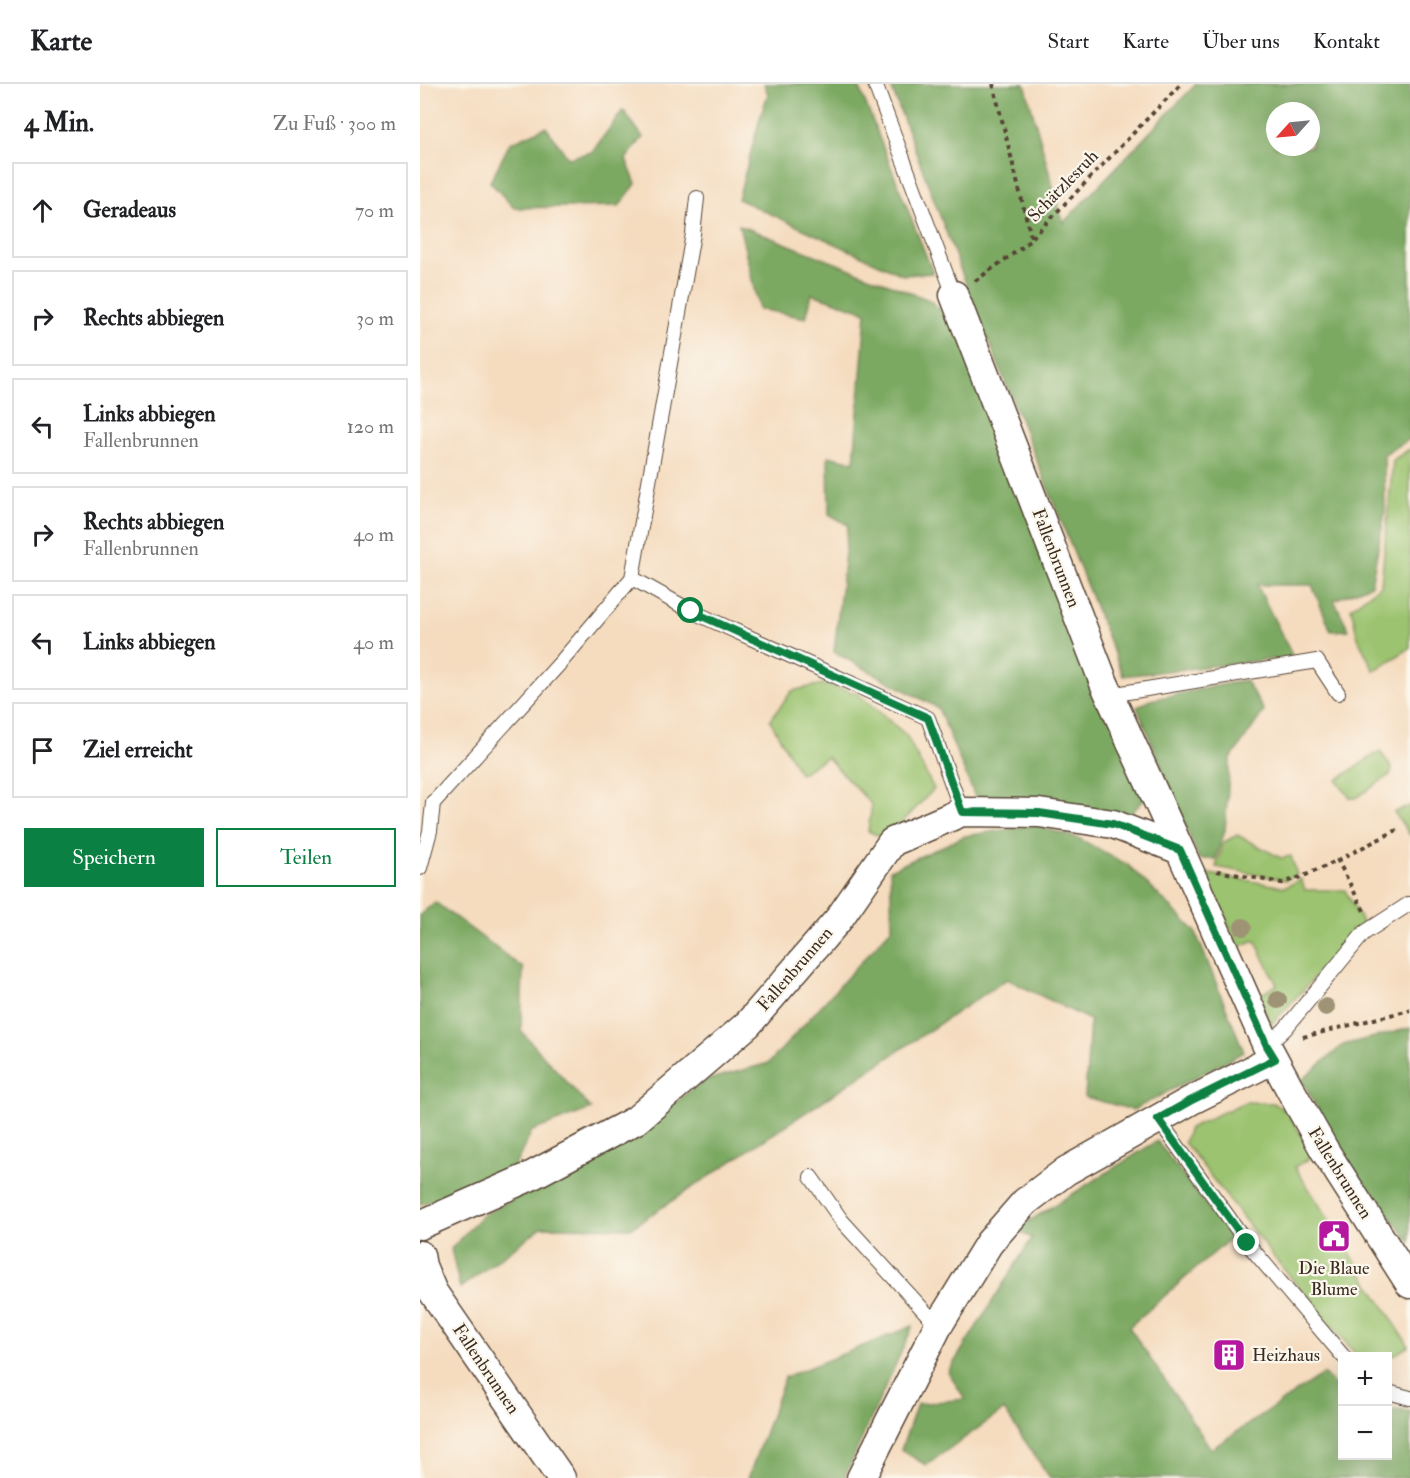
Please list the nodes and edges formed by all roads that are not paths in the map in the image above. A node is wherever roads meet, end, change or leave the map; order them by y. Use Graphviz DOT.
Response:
graph roads {
  1 [pos="875,84"];
  2 [pos="697,198"];
  3 [pos="954,295"];
  4 [pos="632,578"];
  5 [pos="1338,693"];
  6 [pos="1110,695"];
  7 [pos="962,812"];
  8 [pos="1183,857"];
  9 [pos="420,868"];
  10 [pos="1410,904"];
  11 [pos="1271,1052"];
  12 [pos="1158,1119"];
  13 [pos="811,1177"];
  14 [pos="420,1225"];
  15 [pos="421,1263"];
  16 [pos="1410,1284"];
  17 [pos="938,1326"];
  18 [pos="1340,1352"];
  19 [pos="1392,1393"];
  20 [pos="1410,1398"];
  21 [pos="561,1478"];
  22 [pos="861,1478"];
  1 -- 3 [label="lane"];
  2 -- 4 [label="lane"];
  3 -- 6 [label="street, Fallenbrunnen"];
  4 -- 7 [label="lane"];
  4 -- 9 [label="lane"];
  5 -- 6 [label="lane"];
  6 -- 8 [label="street, Fallenbrunnen"];
  7 -- 8 [label="street, Fallenbrunnen"];
  7 -- 14 [label="street, Fallenbrunnen"];
  8 -- 11 [label="street, Fallenbrunnen"];
  10 -- 11 [label="lane"];
  11 -- 12 [label="street"];
  11 -- 16 [label="street, Fallenbrunnen"];
  12 -- 17 [label="street"];
  12 -- 18 [label="lane"];
  13 -- 17 [label="lane"];
  15 -- 21 [label="street, Fallenbrunnen"];
  17 -- 22 [label="street"];
  19 -- 20 [label="lane"];
}
